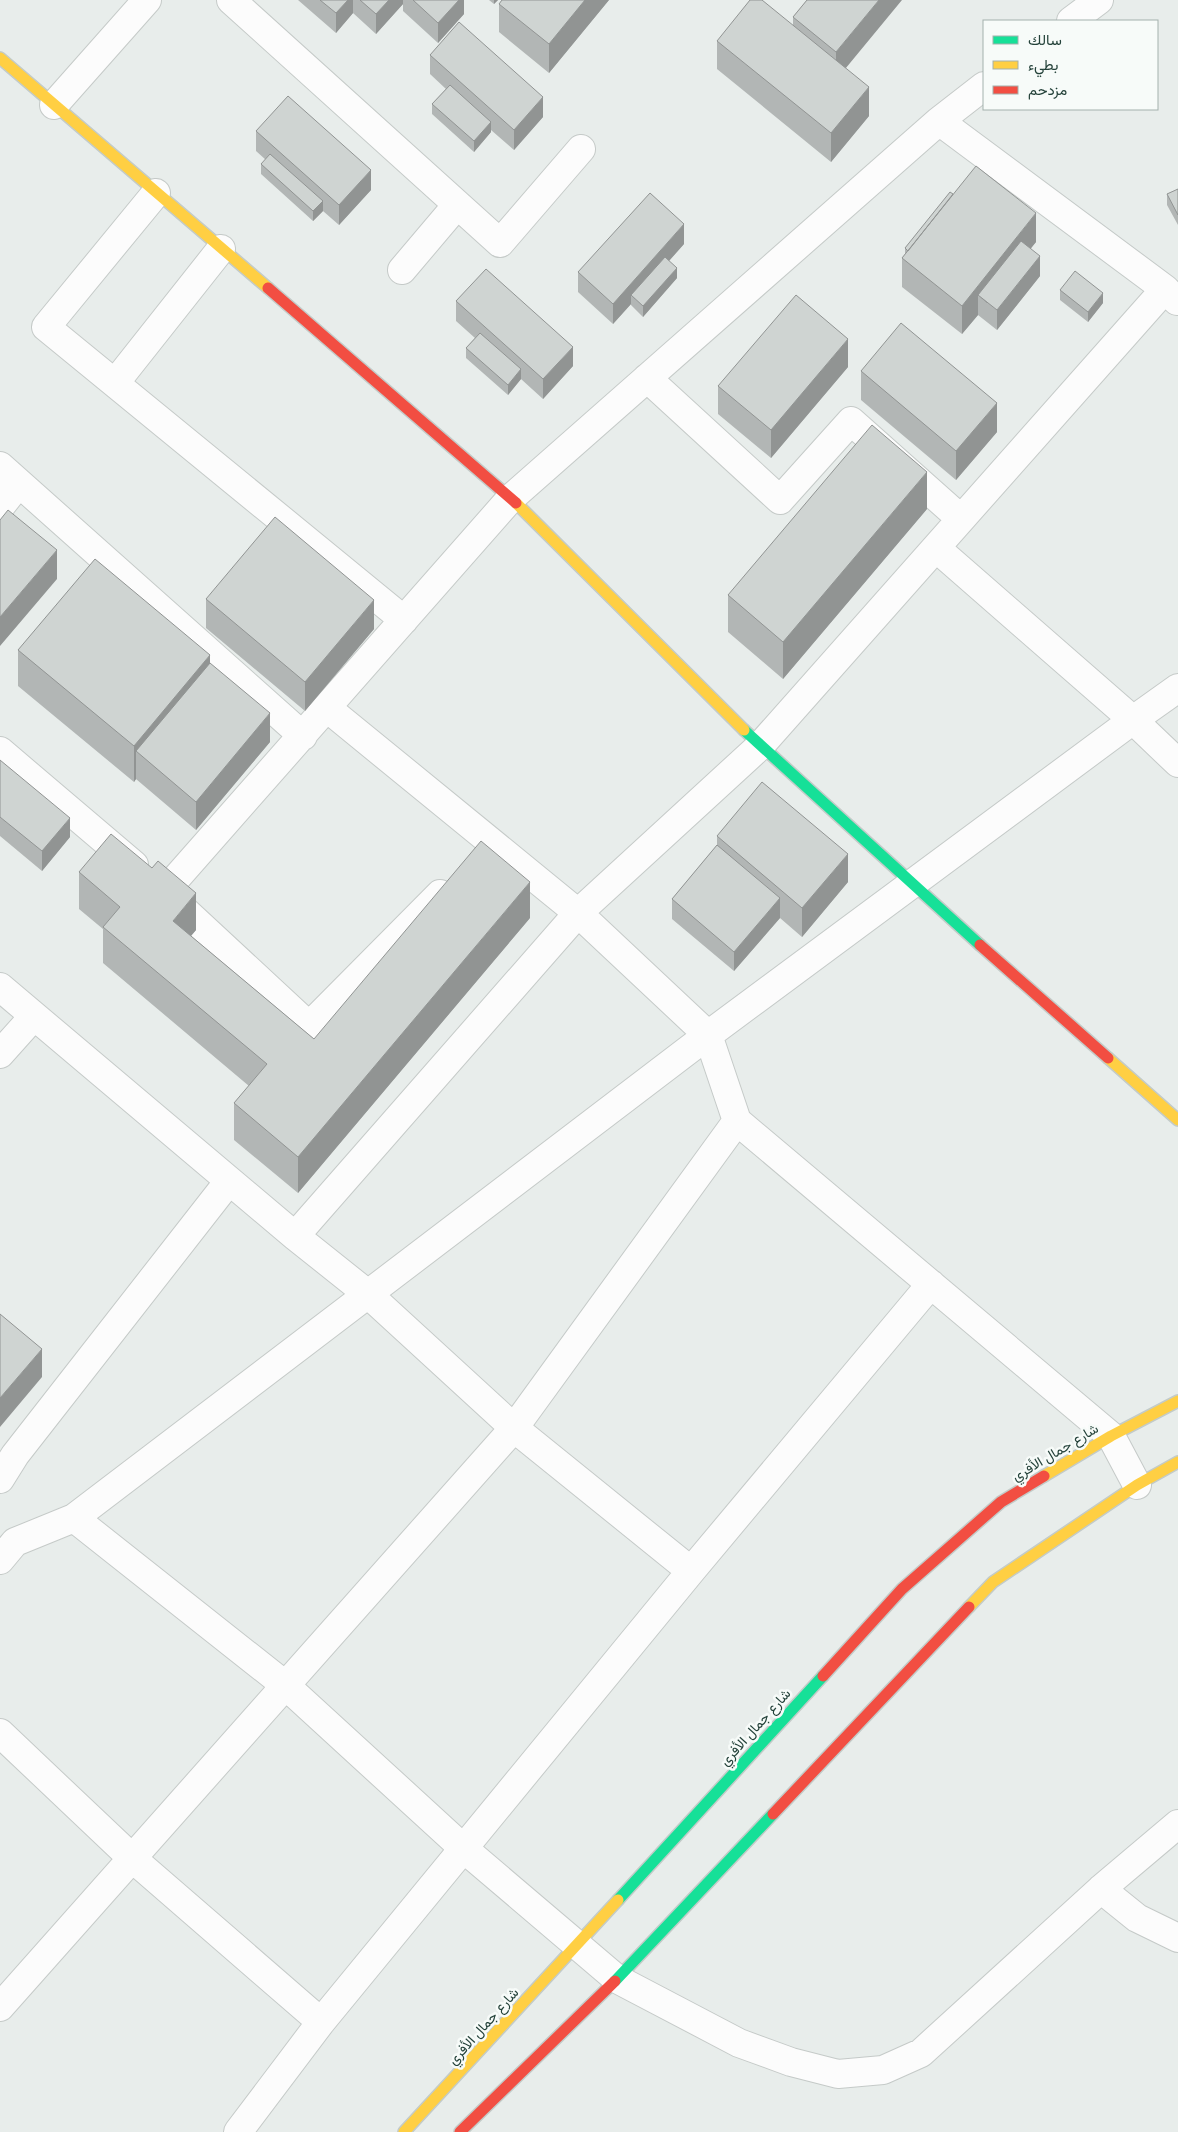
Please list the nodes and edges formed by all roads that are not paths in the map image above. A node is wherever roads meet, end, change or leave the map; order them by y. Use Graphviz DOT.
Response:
graph roads {
  1 [pos="147,0"];
  2 [pos="231,0"];
  3 [pos="1099,0"];
  4 [pos="1072,20"];
  5 [pos="0,58"];
  6 [pos="983,87"];
  7 [pos="54,105"];
  8 [pos="939,121"];
  9 [pos="581,149"];
  10 [pos="156,193"];
  11 [pos="457,204"];
  12 [pos="221,249"];
  13 [pos="402,270"];
  14 [pos="1172,295"];
  15 [pos="647,378"];
  16 [pos="115,383"];
  17 [pos="10,475"];
  18 [pos="511,498"];
  19 [pos="0,507"];
  20 [pos="961,519"];
  21 [pos="936,548"];
  22 [pos="404,620"];
  23 [pos="1178,688"];
  24 [pos="328,708"];
  25 [pos="1133,720"];
  26 [pos="303,736"];
  27 [pos="760,746"];
  28 [pos="0,751"];
  29 [pos="1178,762"];
  30 [pos="456,878"];
  31 [pos="911,884"];
  32 [pos="164,892"];
  33 [pos="578,913"];
  34 [pos="0,987"];
  35 [pos="34,1016"];
  36 [pos="708,1035"];
  37 [pos="0,1054"];
  38 [pos="1178,1120"];
  39 [pos="737,1121"];
  40 [pos="229,1181"];
  41 [pos="295,1236"];
  42 [pos="931,1284"];
  43 [pos="369,1295"];
  44 [pos="1178,1401"];
  45 [pos="514,1428"];
  46 [pos="1111,1436"];
  47 [pos="1178,1462"];
  48 [pos="0,1479"];
  49 [pos="1137,1485"];
  50 [pos="74,1518"];
  51 [pos="5,1543"];
  52 [pos="691,1571"];
  53 [pos="285,1684"];
  54 [pos="0,1733"];
  55 [pos="1178,1824"];
  56 [pos="463,1848"];
  57 [pos="133,1859"];
  58 [pos="1100,1889"];
  59 [pos="1178,1938"];
  60 [pos="577,1945"];
  61 [pos="617,1979"];
  62 [pos="0,2006"];
  63 [pos="320,2022"];
  64 [pos="238,2132"];
  65 [pos="404,2132"];
  66 [pos="460,2132"];
  1 -- 7 [label="street"];
  2 -- 11 [label="street"];
  3 -- 4 [label="street"];
  5 -- 7 [label="street"];
  6 -- 8 [label="street"];
  7 -- 10 [label="street"];
  8 -- 14 [label="street"];
  8 -- 15 [label="street"];
  9 -- 11 [label="street"];
  10 -- 12 [label="street"];
  10 -- 16 [label="street"];
  11 -- 13 [label="street"];
  12 -- 16 [label="street"];
  12 -- 18 [label="street"];
  14 -- 20 [label="street"];
  15 -- 18 [label="street"];
  15 -- 20 [label="street"];
  16 -- 22 [label="street"];
  17 -- 19 [label="street"];
  17 -- 26 [label="street"];
  18 -- 22 [label="street"];
  18 -- 27 [label="street"];
  20 -- 21 [label="street"];
  21 -- 25 [label="street"];
  21 -- 27 [label="street"];
  22 -- 24 [label="street"];
  23 -- 25 [label="street"];
  24 -- 26 [label="street"];
  24 -- 33 [label="street"];
  25 -- 29 [label="street"];
  25 -- 31 [label="street"];
  26 -- 32 [label="street"];
  27 -- 31 [label="street"];
  27 -- 33 [label="street"];
  28 -- 32 [label="street"];
  30 -- 32 [label="street"];
  31 -- 36 [label="street"];
  31 -- 38 [label="street"];
  33 -- 36 [label="street"];
  33 -- 41 [label="street"];
  34 -- 35 [label="street"];
  35 -- 37 [label="street"];
  35 -- 40 [label="street"];
  36 -- 39 [label="street"];
  36 -- 43 [label="street"];
  39 -- 42 [label="street"];
  39 -- 45 [label="street"];
  40 -- 41 [label="street"];
  40 -- 48 [label="street"];
  41 -- 43 [label="street"];
  42 -- 46 [label="street"];
  42 -- 52 [label="street"];
  43 -- 45 [label="street"];
  43 -- 50 [label="street"];
  44 -- 46 [label="street, شارع جمال الأفري"];
  45 -- 52 [label="street"];
  45 -- 53 [label="street"];
  46 -- 49 [label="street"];
  46 -- 60 [label="street, شارع جمال الأفري"];
  47 -- 49 [label="street"];
  49 -- 61 [label="street"];
  50 -- 51 [label="street"];
  50 -- 53 [label="street"];
  52 -- 56 [label="street"];
  53 -- 56 [label="street"];
  53 -- 57 [label="street"];
  54 -- 57 [label="street"];
  55 -- 58 [label="street"];
  56 -- 60 [label="street"];
  56 -- 63 [label="street"];
  57 -- 62 [label="street"];
  57 -- 63 [label="street"];
  58 -- 59 [label="street"];
  58 -- 61 [label="street"];
  60 -- 61 [label="street"];
  60 -- 65 [label="street, شارع جمال الأفري"];
  61 -- 66 [label="street"];
  63 -- 64 [label="street"];
}
